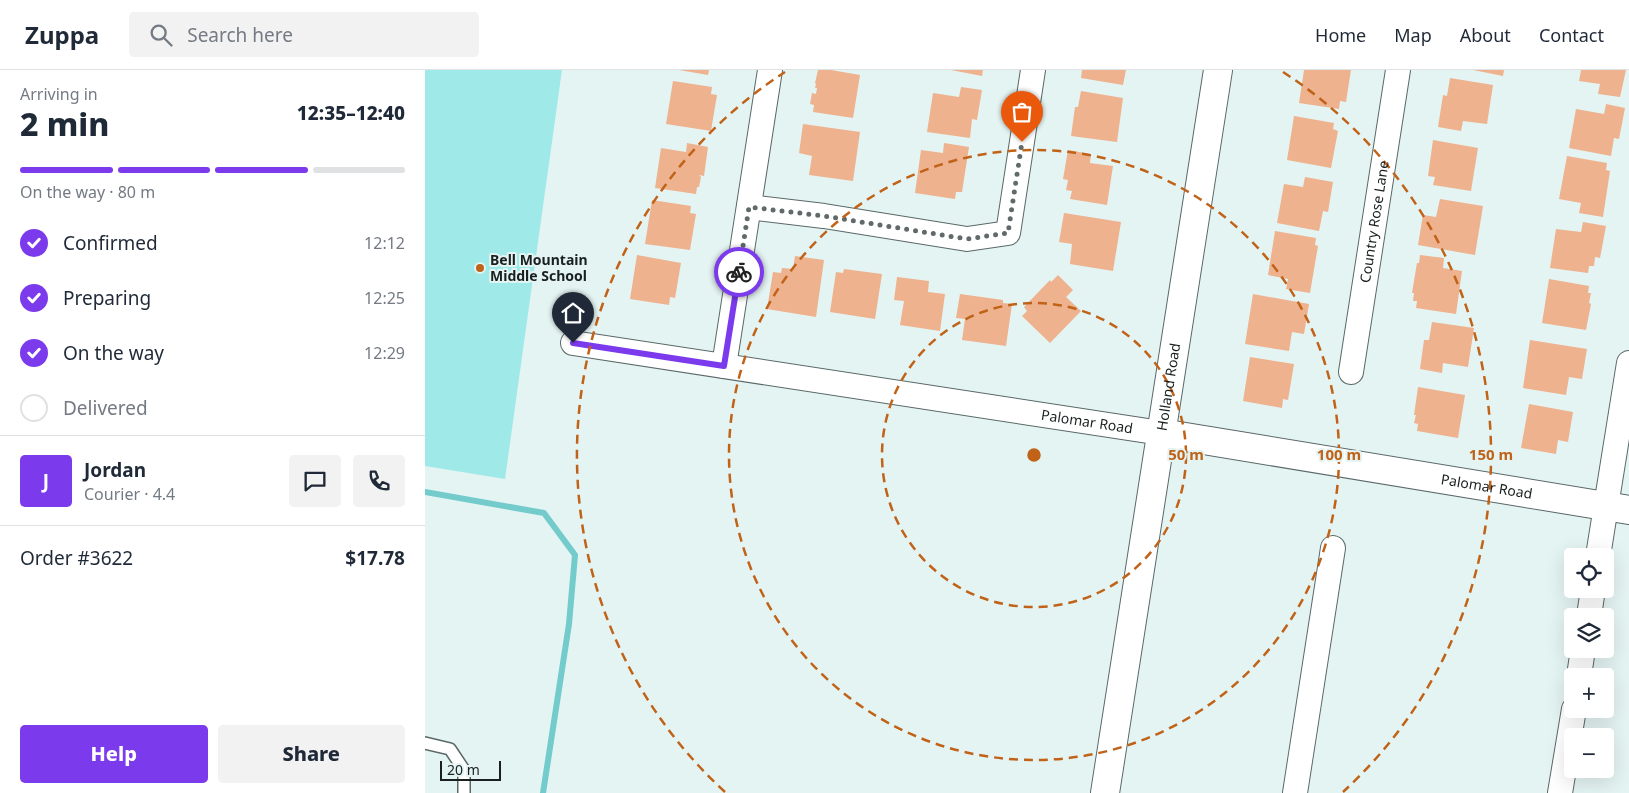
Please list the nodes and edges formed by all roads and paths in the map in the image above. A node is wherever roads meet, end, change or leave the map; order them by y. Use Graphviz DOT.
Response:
graph roads {
  1 [pos="770,70"];
  2 [pos="1033,70"];
  3 [pos="1218,70"];
  4 [pos="1398,70"];
  5 [pos="749,207"];
  6 [pos="573,343"];
  7 [pos="1629,363"];
  8 [pos="724,366"];
  9 [pos="1351,372"];
  10 [pos="1161,433"];
  11 [pos="1618,508"];
  12 [pos="1333,548"];
  13 [pos="1601,548"];
  14 [pos="1572,718"];
  15 [pos="425,743"];
  16 [pos="463,793"];
  17 [pos="1105,793"];
  18 [pos="1295,793"];
  19 [pos="1560,793"];
  1 -- 5 [label="street"];
  2 -- 5 [label="street"];
  3 -- 10 [label="main road, Holland Road"];
  4 -- 9 [label="street, Country Rose Lane"];
  5 -- 8 [label="street"];
  6 -- 8 [label="street, Palomar Road"];
  7 -- 11 [label="street"];
  8 -- 10 [label="street, Palomar Road"];
  10 -- 11 [label="main road, Palomar Road"];
  10 -- 17 [label="main road, Holland Road"];
  11 -- 13 [label="street"];
  12 -- 18 [label="street"];
  14 -- 19 [label="street"];
  15 -- 16 [label="lane"];
}
